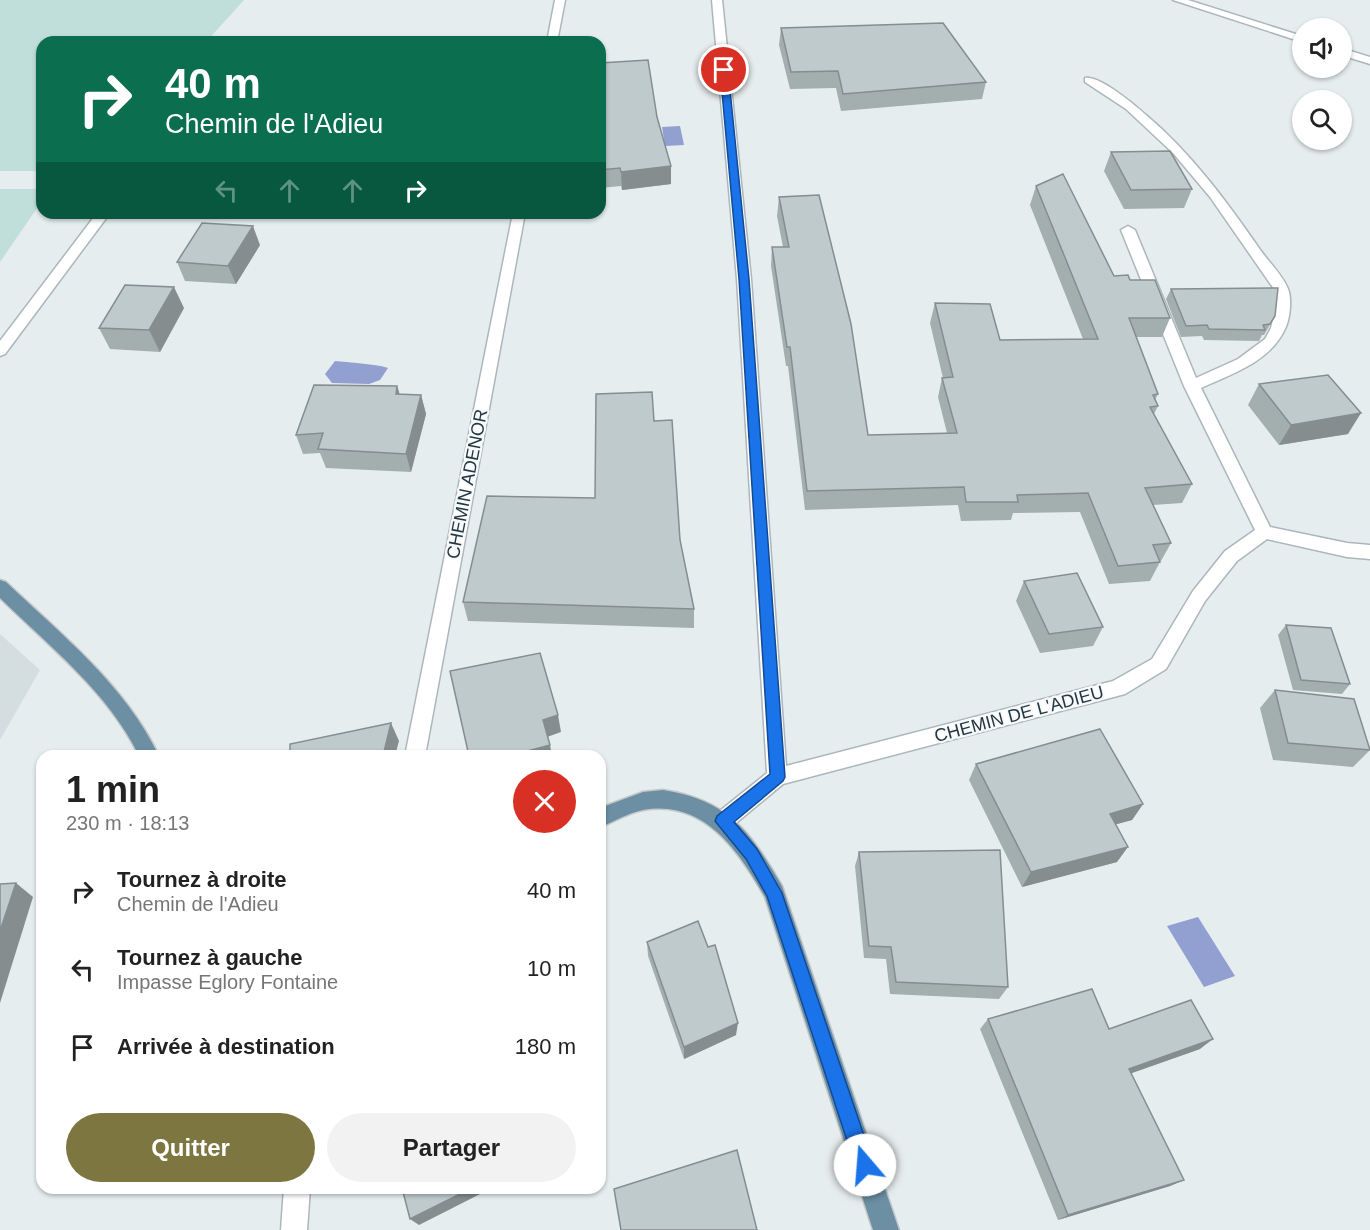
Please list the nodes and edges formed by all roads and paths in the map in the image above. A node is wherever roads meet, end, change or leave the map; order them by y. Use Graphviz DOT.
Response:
graph roads {
  1 [pos="560,0"];
  2 [pos="717,0"];
  3 [pos="1178,0"];
  4 [pos="553,36"];
  5 [pos="1292,36"];
  6 [pos="1352,55"];
  7 [pos="1370,61"];
  8 [pos="1089,80"];
  9 [pos="99,219"];
  10 [pos="518,219"];
  11 [pos="1128,230"];
  12 [pos="0,351"];
  13 [pos="1192,386"];
  14 [pos="1264,532"];
  15 [pos="1370,552"];
  16 [pos="0,587"];
  17 [pos="147,750"];
  18 [pos="416,750"];
  19 [pos="777,777"];
  20 [pos="606,816"];
  21 [pos="723,821"];
  22 [pos="297,1194"];
  23 [pos="294,1230"];
  24 [pos="886,1230"];
  1 -- 4 [label="street"];
  2 -- 19 [label="street"];
  3 -- 5 [label="street"];
  6 -- 7 [label="street"];
  8 -- 13 [label="street"];
  9 -- 12 [label="street"];
  10 -- 18 [label="street, CHEMIN ADENOR"];
  11 -- 13 [label="street"];
  13 -- 14 [label="street"];
  14 -- 15 [label="street"];
  14 -- 19 [label="street, CHEMIN DE L'ADIEU"];
  16 -- 17 [label="main road"];
  19 -- 21 [label="street, CHEMIN DE L'ADIEU"];
  20 -- 21 [label="main road"];
  21 -- 24 [label="main road"];
  22 -- 23 [label="street"];
}
